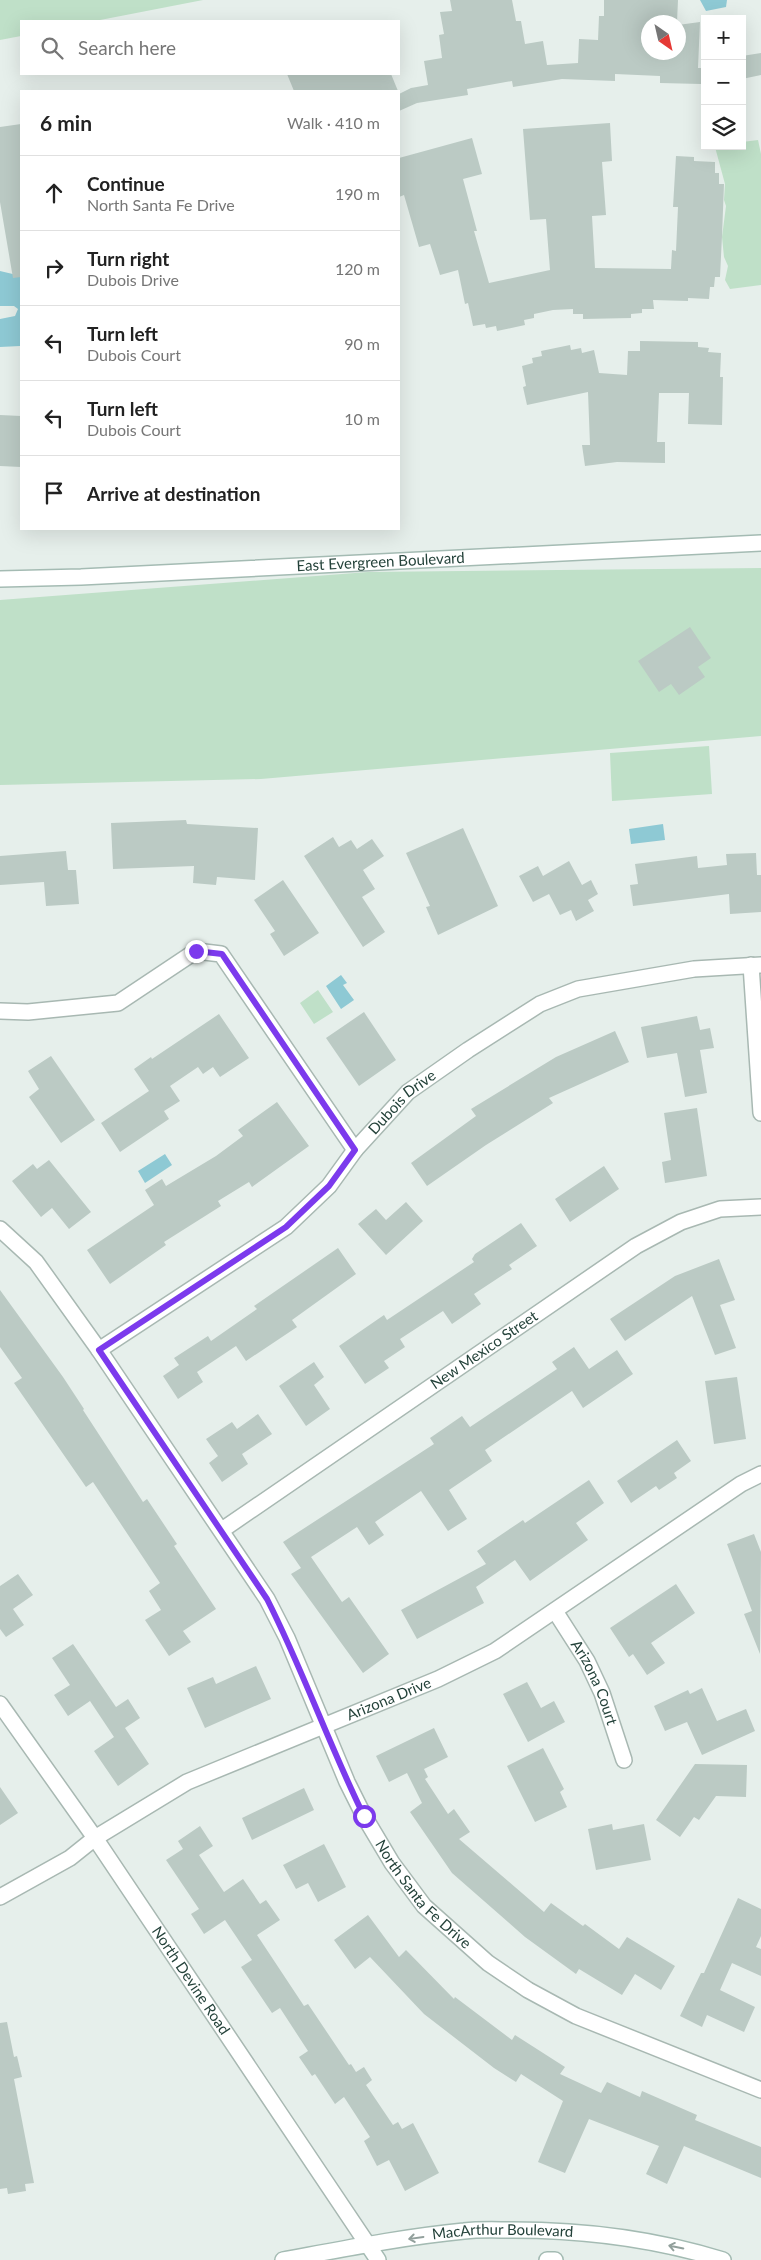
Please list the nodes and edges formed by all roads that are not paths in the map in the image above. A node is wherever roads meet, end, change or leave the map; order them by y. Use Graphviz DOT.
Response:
graph roads {
  1 [pos="761,543"];
  2 [pos="0,579"];
  3 [pos="756,965"];
  4 [pos="0,1011"];
  5 [pos="761,1113"];
  6 [pos="355,1150"];
  7 [pos="761,1206"];
  8 [pos="0,1229"];
  9 [pos="99,1350"];
  10 [pos="761,1474"];
  11 [pos="222,1530"];
  12 [pos="556,1611"];
  13 [pos="0,1704"];
  14 [pos="324,1726"];
  15 [pos="624,1760"];
  16 [pos="96,1838"];
  17 [pos="0,1897"];
  18 [pos="761,2089"];
  19 [pos="368,2244"];
  20 [pos="283,2260"];
  21 [pos="378,2260"];
  22 [pos="547,2260"];
  23 [pos="555,2260"];
  24 [pos="723,2260"];
  1 -- 2 [label="street, East Evergreen Boulevard"];
  3 -- 5 [label="street"];
  3 -- 6 [label="street, Dubois Drive"];
  4 -- 6 [label="street"];
  6 -- 9 [label="street, Dubois Drive"];
  7 -- 11 [label="street, New Mexico Street"];
  8 -- 9 [label="street, North Santa Fe Drive"];
  9 -- 11 [label="street, North Santa Fe Drive"];
  10 -- 12 [label="street, Arizona Drive"];
  11 -- 14 [label="street, North Santa Fe Drive"];
  12 -- 14 [label="street, Arizona Drive"];
  12 -- 15 [label="street, Arizona Court"];
  13 -- 16 [label="street, North Devine Road"];
  14 -- 16 [label="street, Arizona Drive"];
  14 -- 18 [label="street, North Santa Fe Drive"];
  16 -- 17 [label="street, Arizona Drive"];
  16 -- 19 [label="street, North Devine Road"];
  19 -- 20 [label="street, MacArthur Boulevard"];
  19 -- 21 [label="street, North Devine Road"];
  24 -- 19 [label="street, MacArthur Boulevard, one-way"];
  22 -- 23 [label="street, MacArthur Boulevard"];
}
